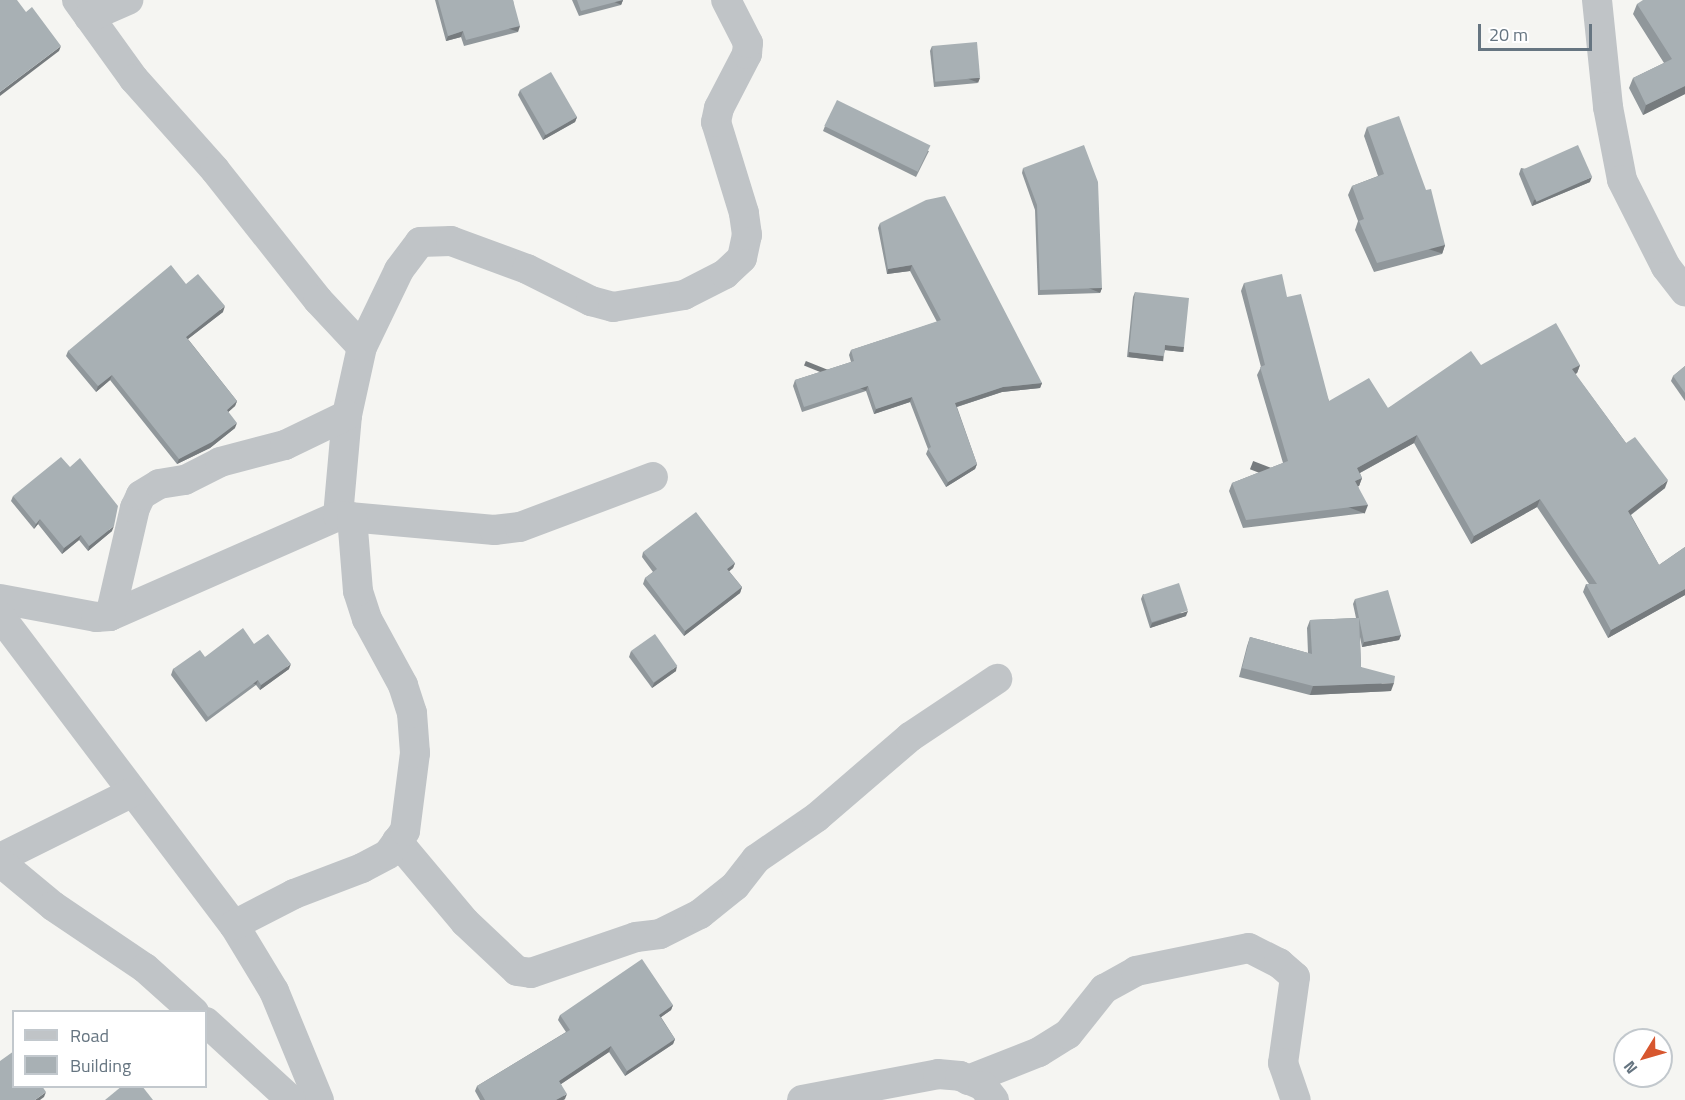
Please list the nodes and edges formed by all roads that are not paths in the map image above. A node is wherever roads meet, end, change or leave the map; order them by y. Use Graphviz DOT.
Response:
graph roads {
  1 [pos="128,0"];
  2 [pos="726,0"];
  3 [pos="1597,0"];
  4 [pos="83,8"];
  5 [pos="1685,291"];
  6 [pos="362,347"];
  7 [pos="347,415"];
  8 [pos="653,477"];
  9 [pos="345,517"];
  10 [pos="0,599"];
  11 [pos="0,615"];
  12 [pos="110,616"];
  13 [pos="997,679"];
  14 [pos="131,793"];
  15 [pos="397,841"];
  16 [pos="0,860"];
  17 [pos="234,925"];
  18 [pos="193,1010"];
  19 [pos="207,1023"];
  20 [pos="968,1080"];
  21 [pos="291,1100"];
  22 [pos="319,1100"];
  23 [pos="802,1100"];
  24 [pos="994,1100"];
  25 [pos="1296,1100"];
  1 -- 4 [label="street"];
  2 -- 6 [label="street"];
  3 -- 5 [label="street"];
  4 -- 6 [label="street"];
  6 -- 7 [label="street"];
  7 -- 9 [label="street"];
  7 -- 12 [label="street"];
  8 -- 9 [label="street"];
  9 -- 12 [label="street"];
  9 -- 15 [label="street"];
  10 -- 12 [label="street"];
  11 -- 14 [label="street"];
  13 -- 15 [label="street"];
  14 -- 16 [label="street"];
  14 -- 17 [label="street"];
  15 -- 17 [label="street"];
  16 -- 18 [label="street"];
  17 -- 22 [label="street"];
  19 -- 21 [label="street"];
  20 -- 23 [label="street"];
  20 -- 24 [label="street"];
  20 -- 25 [label="street"];
}
